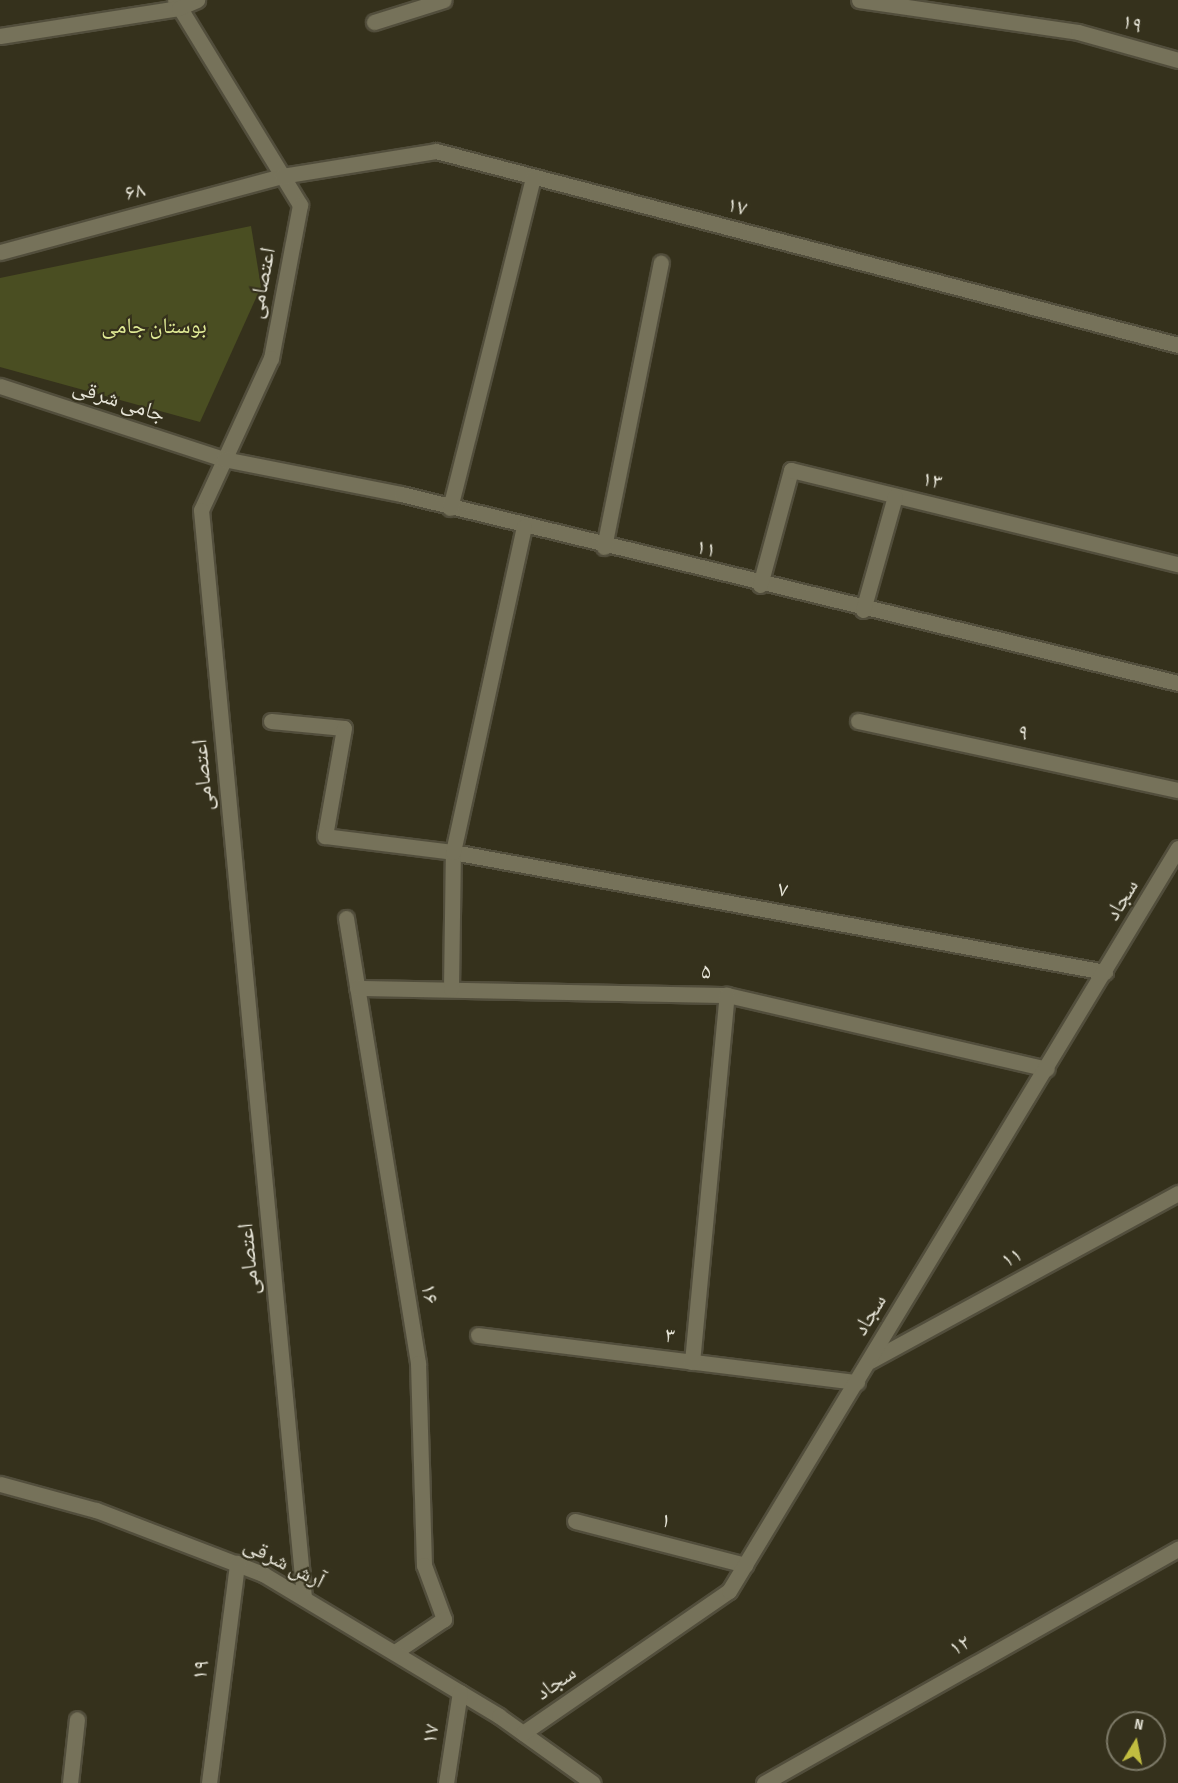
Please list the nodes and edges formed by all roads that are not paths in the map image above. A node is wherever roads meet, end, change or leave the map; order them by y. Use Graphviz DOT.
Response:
graph roads {
  1 [pos="197,0"];
  2 [pos="444,0"];
  3 [pos="859,0"];
  4 [pos="177,4"];
  5 [pos="374,22"];
  6 [pos="0,36"];
  7 [pos="1178,60"];
  8 [pos="282,176"];
  9 [pos="533,177"];
  10 [pos="0,252"];
  11 [pos="661,263"];
  12 [pos="1178,345"];
  13 [pos="0,386"];
  14 [pos="224,459"];
  15 [pos="896,496"];
  16 [pos="450,508"];
  17 [pos="524,527"];
  18 [pos="604,547"];
  19 [pos="1178,564"];
  20 [pos="760,585"];
  21 [pos="863,610"];
  22 [pos="1178,683"];
  23 [pos="271,721"];
  24 [pos="858,721"];
  25 [pos="1178,790"];
  26 [pos="1178,848"];
  27 [pos="453,852"];
  28 [pos="346,918"];
  29 [pos="1105,972"];
  30 [pos="357,988"];
  31 [pos="451,989"];
  32 [pos="727,995"];
  33 [pos="1047,1069"];
  34 [pos="1178,1193"];
  35 [pos="478,1335"];
  36 [pos="692,1362"];
  37 [pos="868,1362"];
  38 [pos="857,1382"];
  39 [pos="0,1484"];
  40 [pos="575,1521"];
  41 [pos="1178,1549"];
  42 [pos="237,1563"];
  43 [pos="745,1565"];
  44 [pos="304,1598"];
  45 [pos="395,1652"];
  46 [pos="460,1692"];
  47 [pos="77,1719"];
  48 [pos="523,1733"];
  49 [pos="70,1783"];
  50 [pos="209,1783"];
  51 [pos="446,1783"];
  52 [pos="593,1783"];
  53 [pos="764,1783"];
  1 -- 4 [label="street"];
  2 -- 5 [label="street"];
  3 -- 7 [label="street, ۱۹"];
  4 -- 6 [label="street"];
  4 -- 8 [label="street, اعتصامی"];
  8 -- 9 [label="street, ۱۷"];
  8 -- 10 [label="street, ۶۸"];
  8 -- 14 [label="street, اعتصامی"];
  9 -- 12 [label="street, ۱۷"];
  9 -- 16 [label="street"];
  11 -- 18 [label="street"];
  13 -- 14 [label="street, جامی شرقی"];
  14 -- 16 [label="street, ۱۱"];
  14 -- 44 [label="street, اعتصامی"];
  15 -- 19 [label="street, ۱۳"];
  15 -- 20 [label="street, ۱۳"];
  15 -- 21 [label="street"];
  16 -- 17 [label="street, ۱۱"];
  17 -- 18 [label="street, ۱۱"];
  17 -- 27 [label="street"];
  18 -- 20 [label="street, ۱۱"];
  20 -- 21 [label="street, ۱۱"];
  21 -- 22 [label="street, ۱۱"];
  23 -- 27 [label="street, ۷"];
  24 -- 25 [label="street, ۹"];
  26 -- 29 [label="street, سجاد"];
  27 -- 29 [label="street, ۷"];
  27 -- 31 [label="street"];
  28 -- 30 [label="street, ۱۶"];
  29 -- 33 [label="street, سجاد"];
  30 -- 31 [label="street, ۵"];
  30 -- 45 [label="street, ۱۶"];
  31 -- 32 [label="street, ۵"];
  32 -- 33 [label="street, ۵"];
  32 -- 36 [label="street"];
  33 -- 37 [label="street, سجاد"];
  34 -- 37 [label="street, ۱۱"];
  35 -- 36 [label="street, ۳"];
  36 -- 38 [label="street, ۳"];
  37 -- 38 [label="street, سجاد"];
  38 -- 43 [label="street, سجاد"];
  39 -- 42 [label="street, آرش شرقی"];
  40 -- 43 [label="street, ۱"];
  41 -- 53 [label="street, ۱۲"];
  42 -- 44 [label="street, آرش شرقی"];
  42 -- 50 [label="street, ۱۹"];
  43 -- 48 [label="street, سجاد"];
  44 -- 45 [label="street, آرش شرقی"];
  45 -- 46 [label="street, آرش شرقی"];
  46 -- 48 [label="street, آرش شرقی"];
  46 -- 51 [label="street, ۱۷"];
  47 -- 49 [label="street"];
  48 -- 52 [label="street, آرش شرقی"];
}
